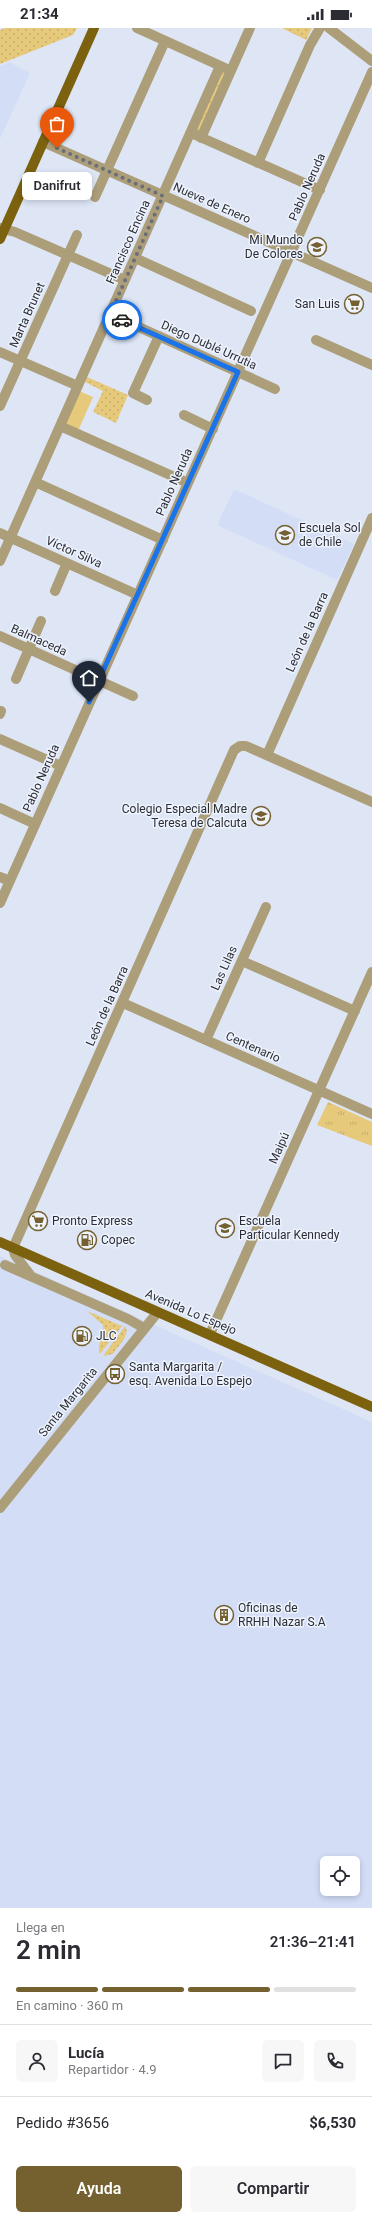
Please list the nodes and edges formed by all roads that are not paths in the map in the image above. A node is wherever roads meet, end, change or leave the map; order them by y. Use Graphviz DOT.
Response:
graph roads {
  1 [pos="94,28"];
  2 [pos="137,28"];
  3 [pos="250,28"];
  4 [pos="320,28"];
  5 [pos="329,28"];
  6 [pos="152,31"];
  7 [pos="165,41"];
  8 [pos="372,61"];
  9 [pos="220,66"];
  10 [pos="231,70"];
  11 [pos="372,72"];
  12 [pos="191,133"];
  13 [pos="201,138"];
  14 [pos="43,142"];
  15 [pos="258,163"];
  16 [pos="106,171"];
  17 [pos="320,190"];
  18 [pos="163,196"];
  19 [pos="95,197"];
  20 [pos="2,229"];
  21 [pos="77,235"];
  22 [pos="0,239"];
  23 [pos="292,253"];
  24 [pos="68,255"];
  25 [pos="135,258"];
  26 [pos="125,280"];
  27 [pos="372,288"];
  28 [pos="251,311"];
  29 [pos="110,314"];
  30 [pos="159,336"];
  31 [pos="316,340"];
  32 [pos="0,352"];
  33 [pos="20,361"];
  34 [pos="372,365"];
  35 [pos="238,372"];
  36 [pos="78,386"];
  37 [pos="275,389"];
  38 [pos="147,400"];
  39 [pos="0,406"];
  40 [pos="184,415"];
  41 [pos="60,426"];
  42 [pos="213,429"];
  43 [pos="35,482"];
  44 [pos="188,483"];
  45 [pos="372,518"];
  46 [pos="0,533"];
  47 [pos="10,537"];
  48 [pos="163,540"];
  49 [pos="0,560"];
  50 [pos="67,563"];
  51 [pos="55,591"];
  52 [pos="138,595"];
  53 [pos="41,621"];
  54 [pos="0,636"];
  55 [pos="29,649"];
  56 [pos="16,678"];
  57 [pos="99,681"];
  58 [pos="133,696"];
  59 [pos="0,739"];
  60 [pos="267,755"];
  61 [pos="61,766"];
  62 [pos="372,802"];
  63 [pos="0,808"];
  64 [pos="35,824"];
  65 [pos="5,879"];
  66 [pos="0,903"];
  67 [pos="266,907"];
  68 [pos="242,961"];
  69 [pos="372,972"];
  70 [pos="123,1003"];
  71 [pos="355,1011"];
  72 [pos="206,1040"];
  73 [pos="319,1090"];
  74 [pos="372,1114"];
  75 [pos="0,1242"];
  76 [pos="13,1248"];
  77 [pos="5,1265"];
  78 [pos="31,1276"];
  79 [pos="157,1313"];
  80 [pos="144,1328"];
  81 [pos="210,1334"];
  82 [pos="372,1407"];
  83 [pos="0,1508"];
  1 -- 14 [label="main road"];
  2 -- 6 [label="street"];
  3 -- 10 [label="street"];
  4 -- 15 [label="street"];
  5 -- 8 [label="street"];
  6 -- 7 [label="street"];
  7 -- 9 [label="street"];
  7 -- 16 [label="street"];
  9 -- 10 [label="street"];
  9 -- 12 [label="street, Francisco Encina"];
  10 -- 13 [label="street"];
  11 -- 17 [label="street, Pablo Neruda"];
  12 -- 13 [label="street"];
  12 -- 18 [label="street, Francisco Encina"];
  13 -- 15 [label="street"];
  14 -- 16 [label="street, Nueve de Enero"];
  14 -- 20 [label="main road"];
  15 -- 17 [label="street"];
  16 -- 18 [label="street, Nueve de Enero"];
  16 -- 19 [label="street"];
  17 -- 23 [label="street, Pablo Neruda"];
  18 -- 23 [label="street, Nueve de Enero"];
  18 -- 25 [label="street, Francisco Encina"];
  20 -- 22 [label="main road"];
  20 -- 24 [label="street"];
  21 -- 24 [label="street, Marta Brunet"];
  23 -- 27 [label="street, Nueve de Enero"];
  23 -- 35 [label="street, Pablo Neruda"];
  24 -- 26 [label="street"];
  24 -- 33 [label="street, Marta Brunet"];
  25 -- 26 [label="street, Francisco Encina"];
  25 -- 28 [label="street"];
  26 -- 29 [label="street, Francisco Encina"];
  29 -- 30 [label="street, Diego Dublé Urrutia"];
  29 -- 36 [label="street, Francisco Encina"];
  30 -- 35 [label="street, Diego Dublé Urrutia"];
  30 -- 38 [label="street"];
  31 -- 34 [label="street"];
  32 -- 33 [label="street"];
  33 -- 36 [label="street"];
  33 -- 39 [label="street, Marta Brunet"];
  35 -- 37 [label="street, Diego Dublé Urrutia"];
  35 -- 42 [label="street, Pablo Neruda"];
  36 -- 41 [label="street, Francisco Encina"];
  40 -- 42 [label="street"];
  41 -- 43 [label="street, Francisco Encina"];
  41 -- 44 [label="street"];
  42 -- 44 [label="street, Pablo Neruda"];
  43 -- 47 [label="street, Francisco Encina"];
  43 -- 48 [label="street"];
  44 -- 48 [label="street, Pablo Neruda"];
  45 -- 60 [label="street, León de la Barra"];
  46 -- 47 [label="street, Víctor Silva"];
  47 -- 49 [label="street, Francisco Encina"];
  47 -- 50 [label="street, Víctor Silva"];
  48 -- 52 [label="street, Pablo Neruda"];
  50 -- 51 [label="street"];
  50 -- 52 [label="street, Víctor Silva"];
  52 -- 57 [label="street, Pablo Neruda"];
  53 -- 55 [label="street"];
  54 -- 55 [label="street, Balmaceda"];
  55 -- 56 [label="street"];
  55 -- 57 [label="street, Balmaceda"];
  57 -- 58 [label="street, Balmaceda"];
  57 -- 61 [label="street, Pablo Neruda"];
  59 -- 61 [label="street"];
  60 -- 62 [label="street"];
  60 -- 70 [label="street, León de la Barra"];
  61 -- 64 [label="street, Pablo Neruda"];
  63 -- 64 [label="street"];
  64 -- 65 [label="street, Pablo Neruda"];
  65 -- 66 [label="street, Pablo Neruda"];
  67 -- 68 [label="street, Las Lilas"];
  68 -- 71 [label="street"];
  68 -- 72 [label="street, Las Lilas"];
  69 -- 71 [label="street, Maipú"];
  70 -- 72 [label="street, Centenario"];
  70 -- 76 [label="street, León de la Barra"];
  71 -- 73 [label="street, Maipú"];
  72 -- 73 [label="street, Centenario"];
  73 -- 74 [label="street, Centenario"];
  73 -- 81 [label="street, Maipú"];
  75 -- 76 [label="main road, Avenida Lo Espejo"];
  76 -- 78 [label="street"];
  76 -- 79 [label="main road, Avenida Lo Espejo"];
  77 -- 78 [label="street"];
  78 -- 80 [label="street"];
  79 -- 80 [label="street, Santa Margarita"];
  79 -- 81 [label="main road, Avenida Lo Espejo"];
  80 -- 83 [label="street, Santa Margarita"];
  81 -- 82 [label="main road, Avenida Lo Espejo"];
}
